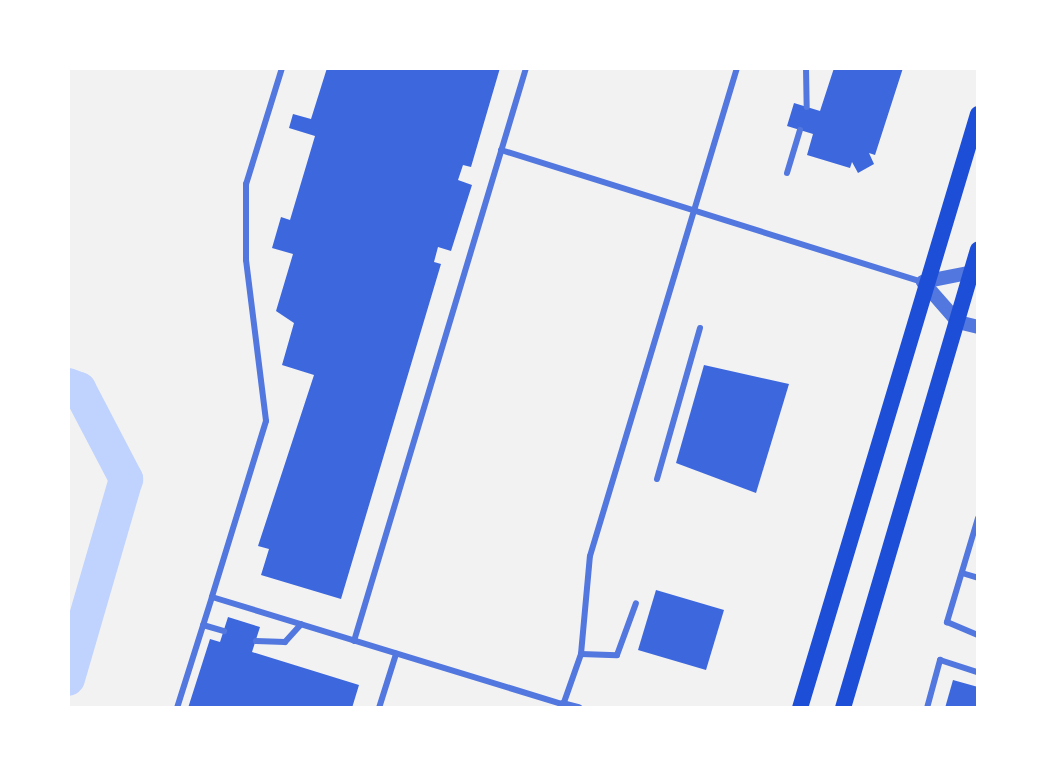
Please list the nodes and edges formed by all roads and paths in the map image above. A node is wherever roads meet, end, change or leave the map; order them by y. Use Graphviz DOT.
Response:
graph roads {
  1 [pos="282,68"];
  2 [pos="526,68"];
  3 [pos="737,68"];
  4 [pos="806,68"];
  5 [pos="807,107"];
  6 [pos="978,114"];
  7 [pos="800,130"];
  8 [pos="501,150"];
  9 [pos="787,173"];
  10 [pos="698,208"];
  11 [pos="978,249"];
  12 [pos="975,270"];
  13 [pos="923,282"];
  14 [pos="958,322"];
  15 [pos="978,327"];
  16 [pos="700,328"];
  17 [pos="657,479"];
  18 [pos="977,522"];
  19 [pos="962,573"];
  20 [pos="978,578"];
  21 [pos="212,597"];
  22 [pos="636,603"];
  23 [pos="301,624"];
  24 [pos="203,625"];
  25 [pos="224,631"];
  26 [pos="978,635"];
  27 [pos="256,641"];
  28 [pos="354,641"];
  29 [pos="396,654"];
  30 [pos="581,654"];
  31 [pos="978,672"];
  32 [pos="562,706"];
  33 [pos="177,708"];
  34 [pos="379,708"];
  35 [pos="578,708"];
  36 [pos="800,708"];
  37 [pos="843,708"];
  38 [pos="927,708"];
  1 -- 21 [label="lane"];
  2 -- 8 [label="lane"];
  3 -- 10 [label="lane"];
  4 -- 5 [label="lane"];
  6 -- 13 [label="main road"];
  7 -- 9 [label="lane"];
  8 -- 10 [label="lane"];
  8 -- 28 [label="lane"];
  10 -- 13 [label="lane"];
  10 -- 30 [label="lane"];
  11 -- 12 [label="main road"];
  12 -- 13 [label="street"];
  12 -- 14 [label="main road"];
  13 -- 14 [label="street"];
  13 -- 36 [label="main road"];
  14 -- 15 [label="street"];
  14 -- 37 [label="main road"];
  16 -- 17 [label="lane"];
  18 -- 19 [label="lane"];
  19 -- 20 [label="lane"];
  19 -- 26 [label="lane"];
  21 -- 23 [label="lane"];
  21 -- 24 [label="lane"];
  22 -- 30 [label="lane"];
  23 -- 27 [label="lane"];
  23 -- 28 [label="lane"];
  24 -- 25 [label="lane"];
  24 -- 33 [label="lane"];
  28 -- 29 [label="lane"];
  29 -- 32 [label="lane"];
  29 -- 34 [label="lane"];
  30 -- 32 [label="lane"];
  31 -- 38 [label="lane"];
  32 -- 35 [label="street"];
}
